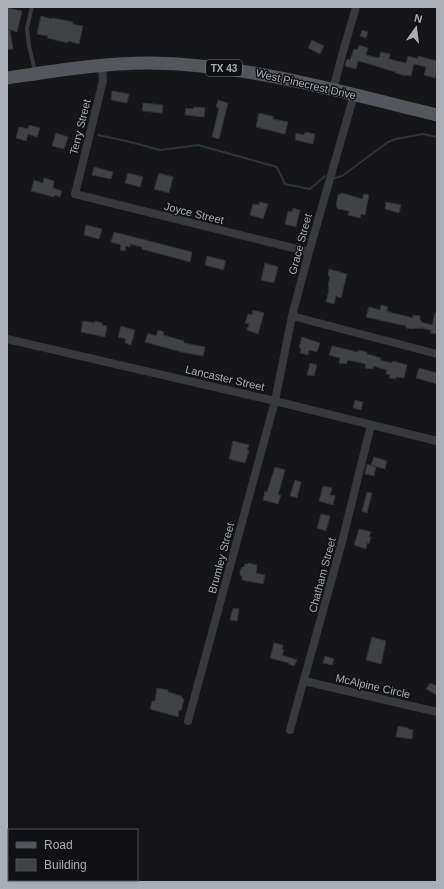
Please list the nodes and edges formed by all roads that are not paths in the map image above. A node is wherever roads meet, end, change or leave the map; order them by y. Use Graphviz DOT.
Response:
graph roads {
  1 [pos="32,7"];
  2 [pos="356,7"];
  3 [pos="102,65"];
  4 [pos="36,74"];
  5 [pos="7,78"];
  6 [pos="333,90"];
  7 [pos="354,95"];
  8 [pos="437,115"];
  9 [pos="75,194"];
  10 [pos="309,252"];
  11 [pos="292,316"];
  12 [pos="7,339"];
  13 [pos="437,354"];
  14 [pos="275,401"];
  15 [pos="371,425"];
  16 [pos="437,441"];
  17 [pos="304,681"];
  18 [pos="437,712"];
  19 [pos="188,721"];
  20 [pos="290,730"];
  1 -- 4 [label="lane"];
  2 -- 6 [label="street"];
  3 -- 4 [label="main road, West Pinecrest Drive / TX 43"];
  3 -- 6 [label="main road, West Pinecrest Drive / TX 43"];
  3 -- 9 [label="street, Terry Street"];
  4 -- 5 [label="main road, West Pinecrest Drive / TX 43"];
  6 -- 7 [label="main road, West Pinecrest Drive / TX 43"];
  7 -- 8 [label="main road, West Pinecrest Drive / TX 43"];
  7 -- 10 [label="street, Grace Street"];
  9 -- 10 [label="street, Joyce Street"];
  10 -- 11 [label="street, Grace Street"];
  11 -- 13 [label="street"];
  11 -- 14 [label="street, Grace Street"];
  12 -- 14 [label="street, Lancaster Street"];
  14 -- 15 [label="street, Lancaster Street"];
  14 -- 19 [label="street, Brumley Street"];
  15 -- 16 [label="street, Lancaster Street"];
  15 -- 17 [label="street, Chatham Street"];
  17 -- 18 [label="street, McAlpine Circle"];
  17 -- 20 [label="street, Chatham Street"];
}
